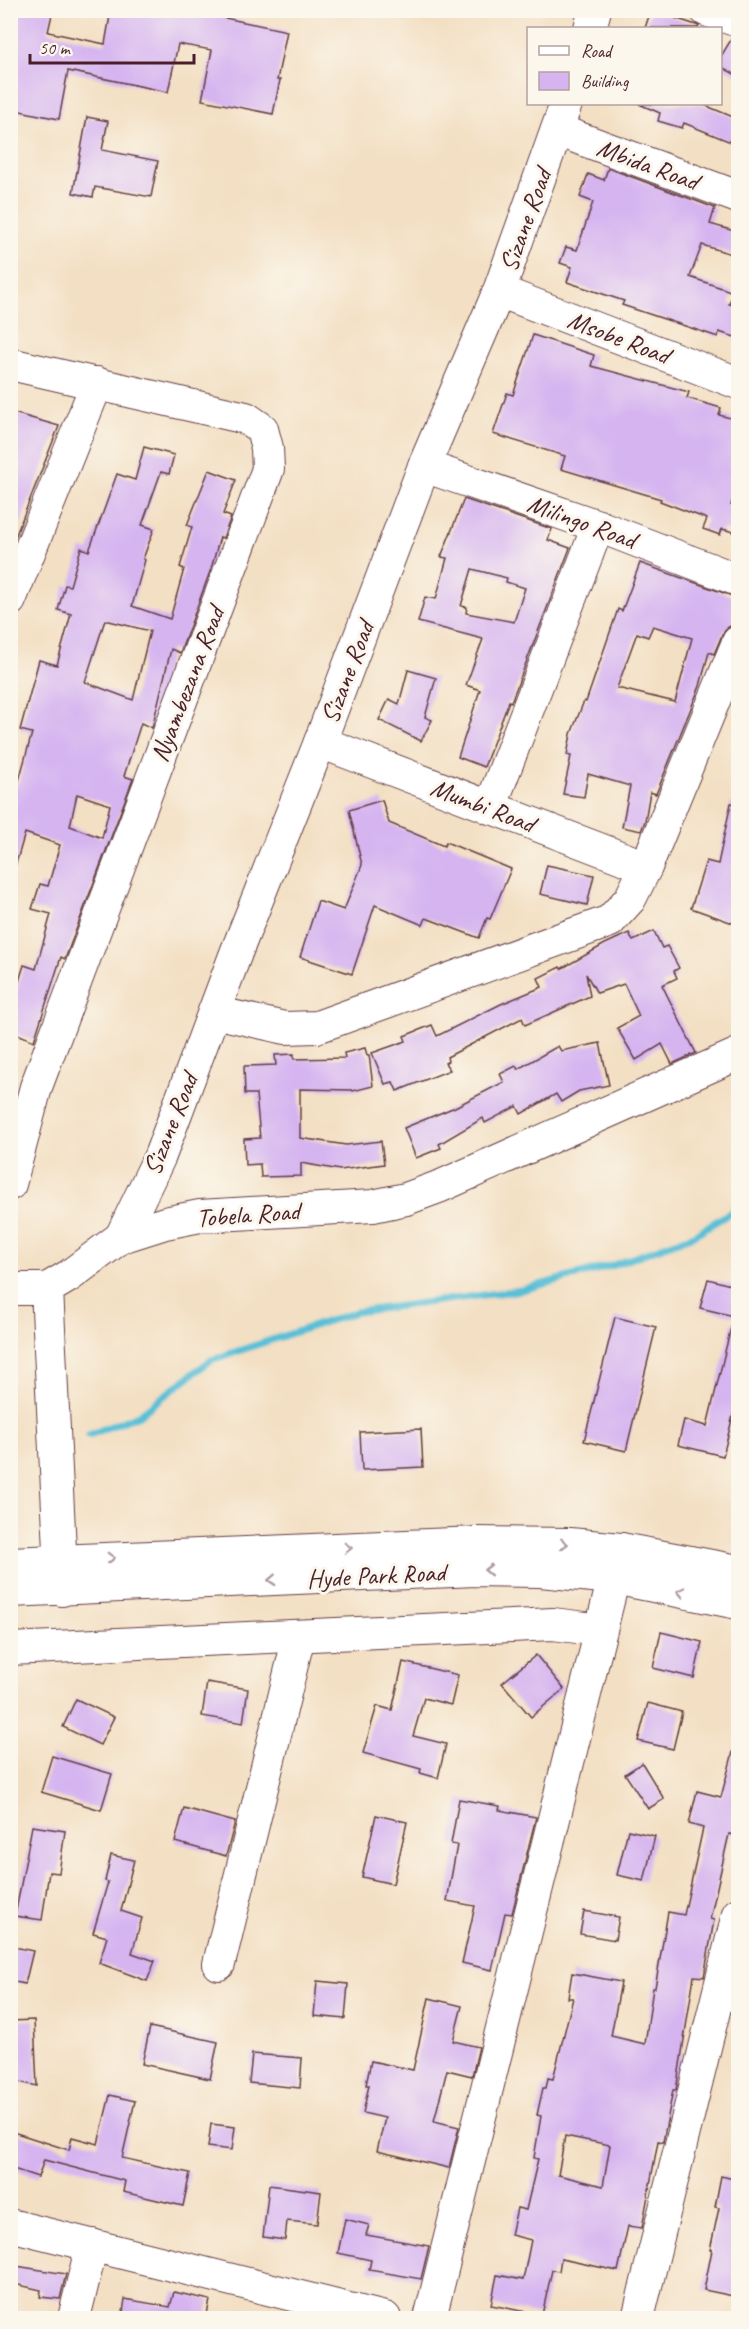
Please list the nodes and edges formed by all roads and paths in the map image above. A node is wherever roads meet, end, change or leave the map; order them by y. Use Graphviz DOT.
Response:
graph roads {
  1 [pos="596,10"];
  2 [pos="706,10"];
  3 [pos="738,21"];
  4 [pos="590,27"];
  5 [pos="561,117"];
  6 [pos="738,197"];
  7 [pos="499,291"];
  8 [pos="10,364"];
  9 [pos="97,383"];
  10 [pos="738,383"];
  11 [pos="424,466"];
  12 [pos="598,526"];
  13 [pos="738,580"];
  14 [pos="10,600"];
  15 [pos="738,642"];
  16 [pos="320,742"];
  17 [pos="490,808"];
  18 [pos="646,867"];
  19 [pos="214,1012"];
  20 [pos="738,1054"];
  21 [pos="23,1087"];
  22 [pos="10,1184"];
  23 [pos="121,1237"];
  24 [pos="10,1289"];
  25 [pos="47,1289"];
  26 [pos="10,1563"];
  27 [pos="617,1563"];
  28 [pos="738,1571"];
  29 [pos="62,1575"];
  30 [pos="10,1591"];
  31 [pos="738,1603"];
  32 [pos="601,1629"];
  33 [pos="299,1636"];
  34 [pos="10,1649"];
  35 [pos="738,1914"];
  36 [pos="219,1965"];
  37 [pos="725,2031"];
  38 [pos="10,2225"];
  39 [pos="92,2245"];
  40 [pos="311,2310"];
  41 [pos="74,2319"];
  42 [pos="385,2319"];
  43 [pos="430,2319"];
  44 [pos="638,2319"];
  1 -- 4 [label="street"];
  2 -- 3 [label="street"];
  5 -- 6 [label="street, Mbida Road"];
  5 -- 7 [label="street, Sizane Road"];
  7 -- 10 [label="street, Msobe Road"];
  7 -- 11 [label="street, Sizane Road"];
  8 -- 9 [label="street, Nyambezana Road"];
  9 -- 14 [label="street"];
  9 -- 21 [label="street, Nyambezana Road"];
  11 -- 12 [label="street, Milingo Road"];
  11 -- 16 [label="street, Sizane Road"];
  12 -- 13 [label="street, Milingo Road"];
  12 -- 17 [label="street"];
  15 -- 18 [label="street"];
  16 -- 17 [label="street, Mumbi Road"];
  16 -- 19 [label="street, Sizane Road"];
  17 -- 18 [label="street, Mumbi Road"];
  18 -- 19 [label="street"];
  19 -- 23 [label="street, Sizane Road"];
  20 -- 23 [label="street, Tobela Road"];
  21 -- 22 [label="street, Nyambezana Road"];
  23 -- 25 [label="street, Tobela Road"];
  24 -- 25 [label="street"];
  25 -- 29 [label="street"];
  26 -- 29 [label="street, Hyde Park Road"];
  27 -- 28 [label="street, Hyde Park Road"];
  27 -- 29 [label="street, Hyde Park Road"];
  31 -- 27 [label="street, Hyde Park Road, one-way"];
  27 -- 32 [label="street"];
  29 -- 30 [label="street, Hyde Park Road"];
  32 -- 33 [label="street"];
  32 -- 43 [label="street"];
  33 -- 34 [label="street"];
  33 -- 36 [label="street"];
  35 -- 37 [label="street"];
  37 -- 44 [label="street"];
  38 -- 39 [label="street"];
  39 -- 40 [label="street"];
  39 -- 41 [label="street"];
  40 -- 42 [label="street"];
}
